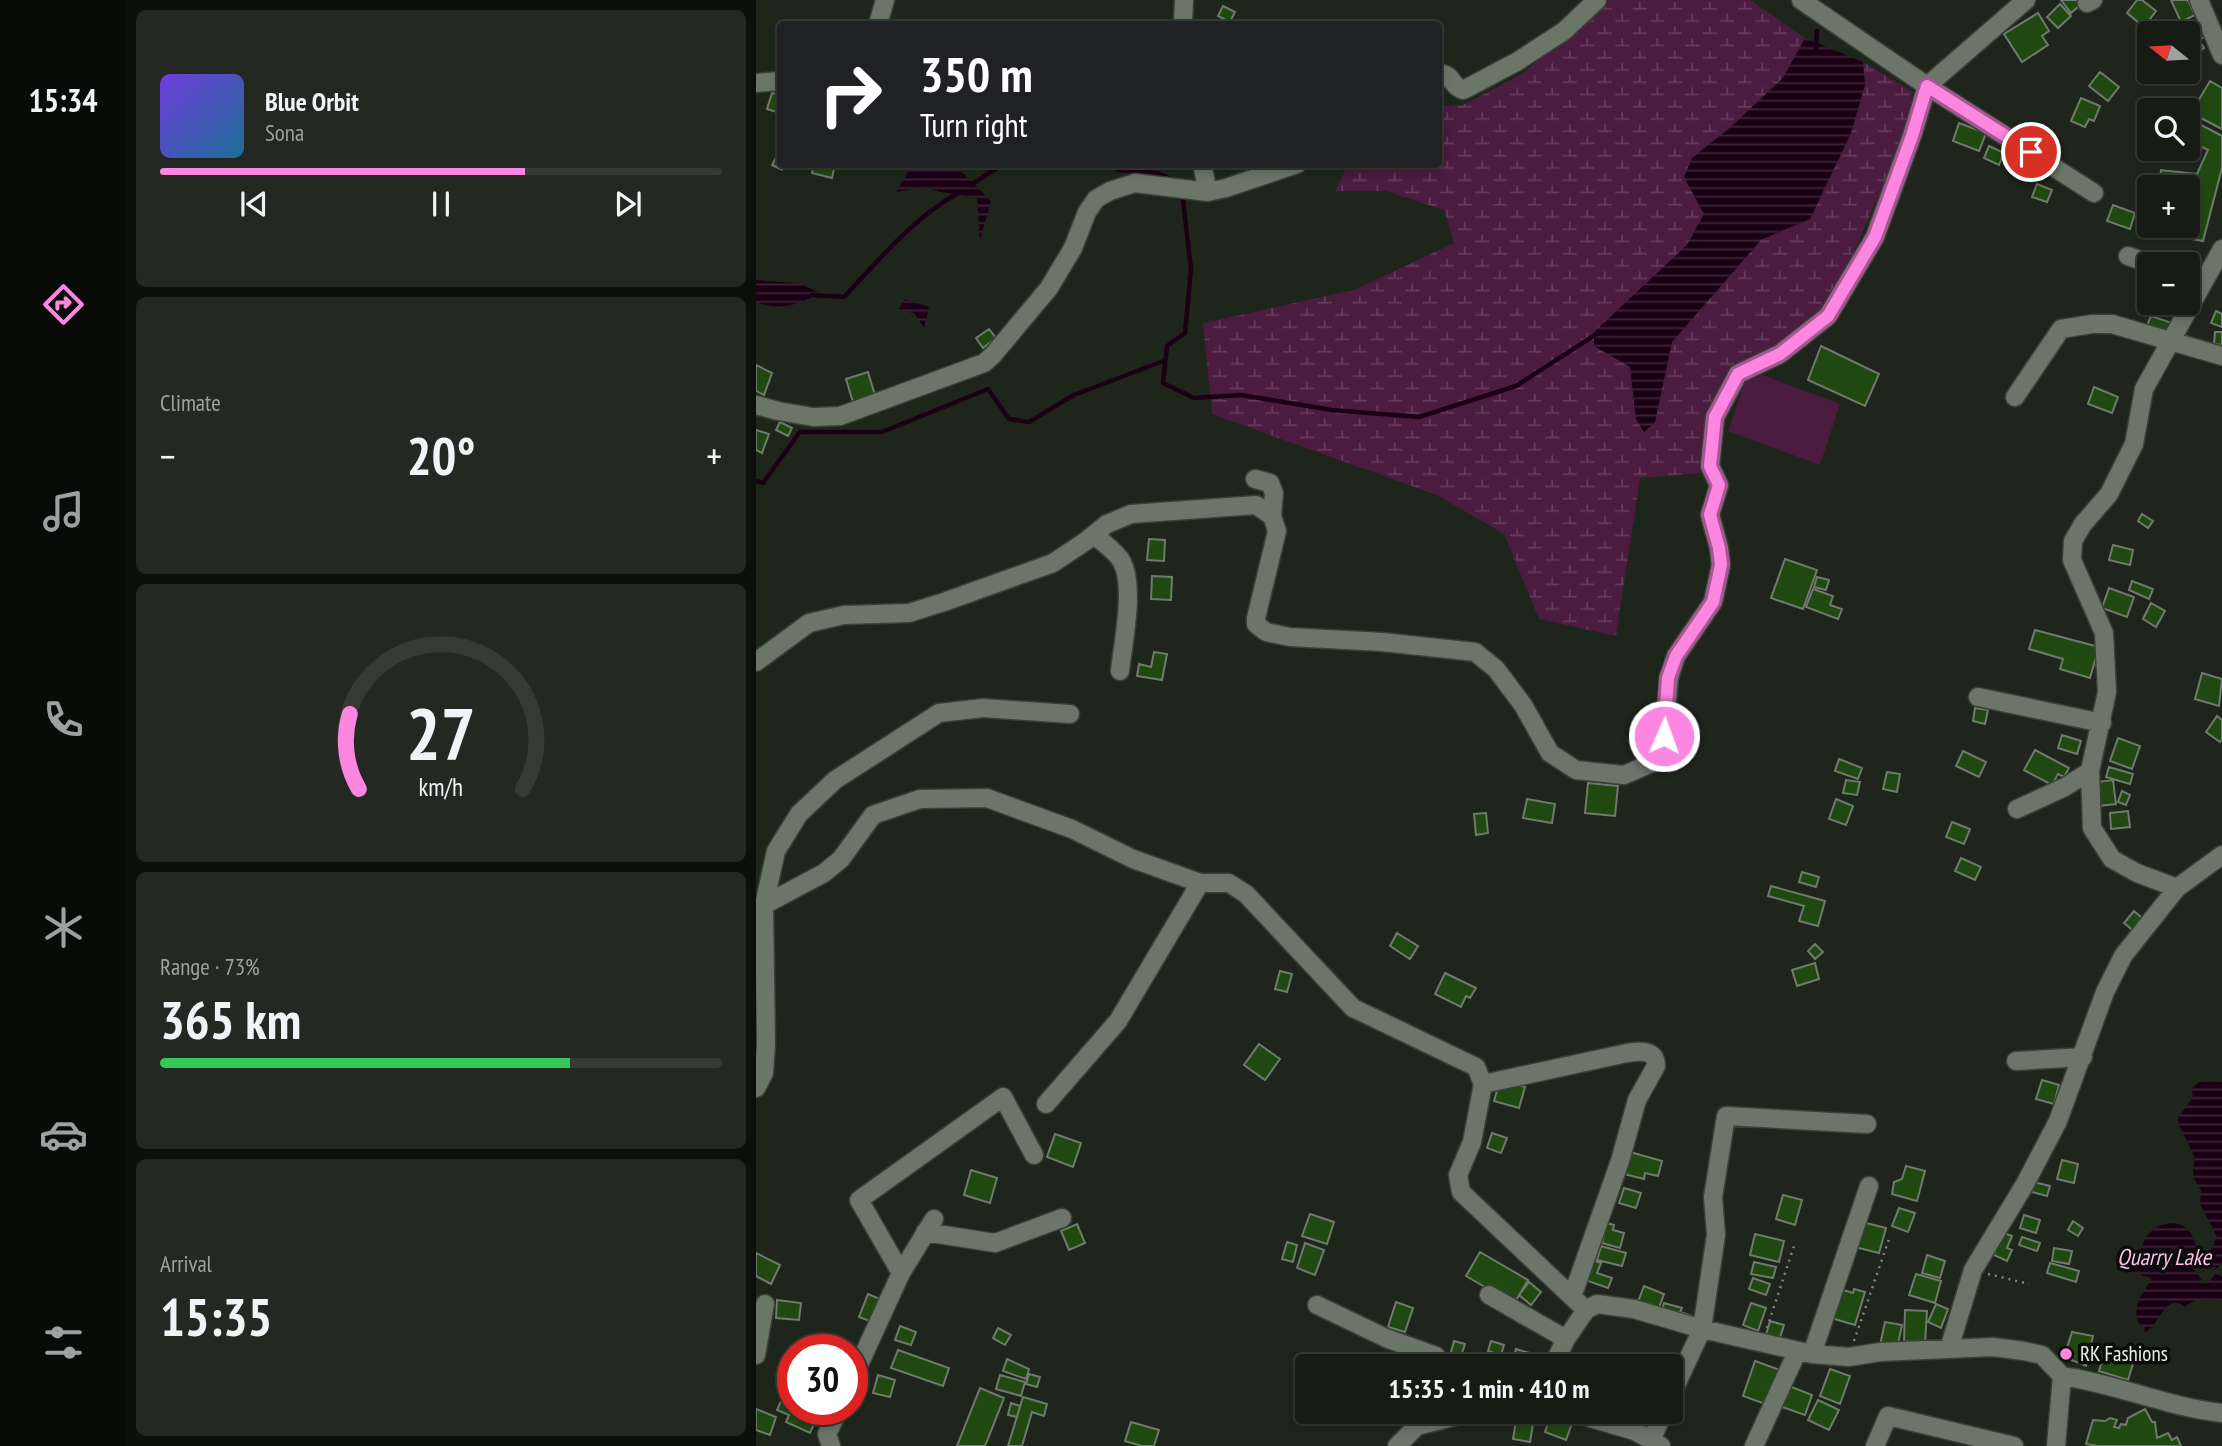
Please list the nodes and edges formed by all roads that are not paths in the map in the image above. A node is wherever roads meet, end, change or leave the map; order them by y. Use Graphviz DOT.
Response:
graph roads {
  1 [pos="884,0"];
  2 [pos="1184,0"];
  3 [pos="1597,0"];
  4 [pos="1801,0"];
  5 [pos="2026,0"];
  6 [pos="2199,0"];
  7 [pos="879,21"];
  8 [pos="1183,21"];
  9 [pos="2222,55"];
  10 [pos="1442,74"];
  11 [pos="777,81"];
  12 [pos="756,83"];
  13 [pos="1927,86"];
  14 [pos="1203,168"];
  15 [pos="1285,168"];
  16 [pos="1208,192"];
  17 [pos="2094,192"];
  18 [pos="2222,249"];
  19 [pos="2128,256"];
  20 [pos="2137,259"];
  21 [pos="2200,274"];
  22 [pos="2182,315"];
  23 [pos="2172,340"];
  24 [pos="2222,356"];
  25 [pos="2014,397"];
  26 [pos="756,405"];
  27 [pos="1255,479"];
  28 [pos="1272,516"];
  29 [pos="1094,535"];
  30 [pos="756,662"];
  31 [pos="1120,671"];
  32 [pos="1978,697"];
  33 [pos="1070,713"];
  34 [pos="2102,723"];
  35 [pos="2090,771"];
  36 [pos="2017,809"];
  37 [pos="2222,855"];
  38 [pos="1200,883"];
  39 [pos="2177,888"];
  40 [pos="764,905"];
  41 [pos="2083,1057"];
  42 [pos="2016,1061"];
  43 [pos="1483,1084"];
  44 [pos="756,1087"];
  45 [pos="1046,1104"];
  46 [pos="1867,1124"];
  47 [pos="1034,1155"];
  48 [pos="1869,1186"];
  49 [pos="1062,1218"];
  50 [pos="901,1273"];
  51 [pos="1489,1295"];
  52 [pos="1572,1297"];
  53 [pos="765,1304"];
  54 [pos="1317,1305"];
  55 [pos="1586,1310"];
  56 [pos="1702,1329"];
  57 [pos="1566,1339"];
  58 [pos="868,1345"];
  59 [pos="1949,1349"];
  60 [pos="1805,1353"];
  61 [pos="1430,1354"];
  62 [pos="1558,1354"];
  63 [pos="756,1355"];
  64 [pos="1683,1370"];
  65 [pos="2063,1376"];
  66 [pos="2222,1413"];
  67 [pos="1415,1424"];
  68 [pos="1609,1424"];
  69 [pos="1661,1424"];
  70 [pos="831,1425"];
  71 [pos="1656,1443"];
  72 [pos="831,1446"];
  73 [pos="1396,1446"];
  74 [pos="1754,1446"];
  75 [pos="1875,1446"];
  76 [pos="2014,1446"];
  77 [pos="2056,1446"];
  1 -- 7 [label="street"];
  2 -- 8 [label="street"];
  3 -- 10 [label="street"];
  4 -- 13 [label="street"];
  5 -- 13 [label="street"];
  6 -- 9 [label="street"];
  11 -- 12 [label="street"];
  13 -- 17 [label="street"];
  13 -- 28 [label="street"];
  14 -- 16 [label="street"];
  15 -- 16 [label="street"];
  16 -- 26 [label="street"];
  18 -- 21 [label="street"];
  19 -- 20 [label="street"];
  22 -- 23 [label="street"];
  23 -- 24 [label="street"];
  23 -- 25 [label="street"];
  23 -- 34 [label="street"];
  27 -- 28 [label="street"];
  28 -- 29 [label="street"];
  29 -- 30 [label="street"];
  29 -- 31 [label="street"];
  32 -- 34 [label="street"];
  33 -- 40 [label="street"];
  34 -- 35 [label="street"];
  35 -- 36 [label="street"];
  35 -- 39 [label="street"];
  37 -- 39 [label="street"];
  38 -- 40 [label="street"];
  38 -- 43 [label="street"];
  38 -- 45 [label="street"];
  39 -- 41 [label="street"];
  40 -- 44 [label="street"];
  41 -- 42 [label="street"];
  41 -- 59 [label="street"];
  43 -- 52 [label="street"];
  43 -- 52 [label="street"];
  46 -- 56 [label="street"];
  47 -- 50 [label="street"];
  48 -- 60 [label="street"];
  49 -- 50 [label="street"];
  50 -- 58 [label="street"];
  51 -- 57 [label="street"];
  52 -- 55 [label="street"];
  53 -- 63 [label="street"];
  54 -- 61 [label="street"];
  55 -- 56 [label="street"];
  55 -- 57 [label="street"];
  56 -- 60 [label="street"];
  56 -- 64 [label="street"];
  57 -- 62 [label="street"];
  59 -- 60 [label="street"];
  59 -- 65 [label="street"];
  60 -- 74 [label="street"];
  65 -- 66 [label="street"];
  65 -- 77 [label="street"];
  67 -- 73 [label="street"];
  68 -- 71 [label="street"];
  69 -- 71 [label="street"];
  70 -- 72 [label="street"];
  75 -- 76 [label="street"];
}
